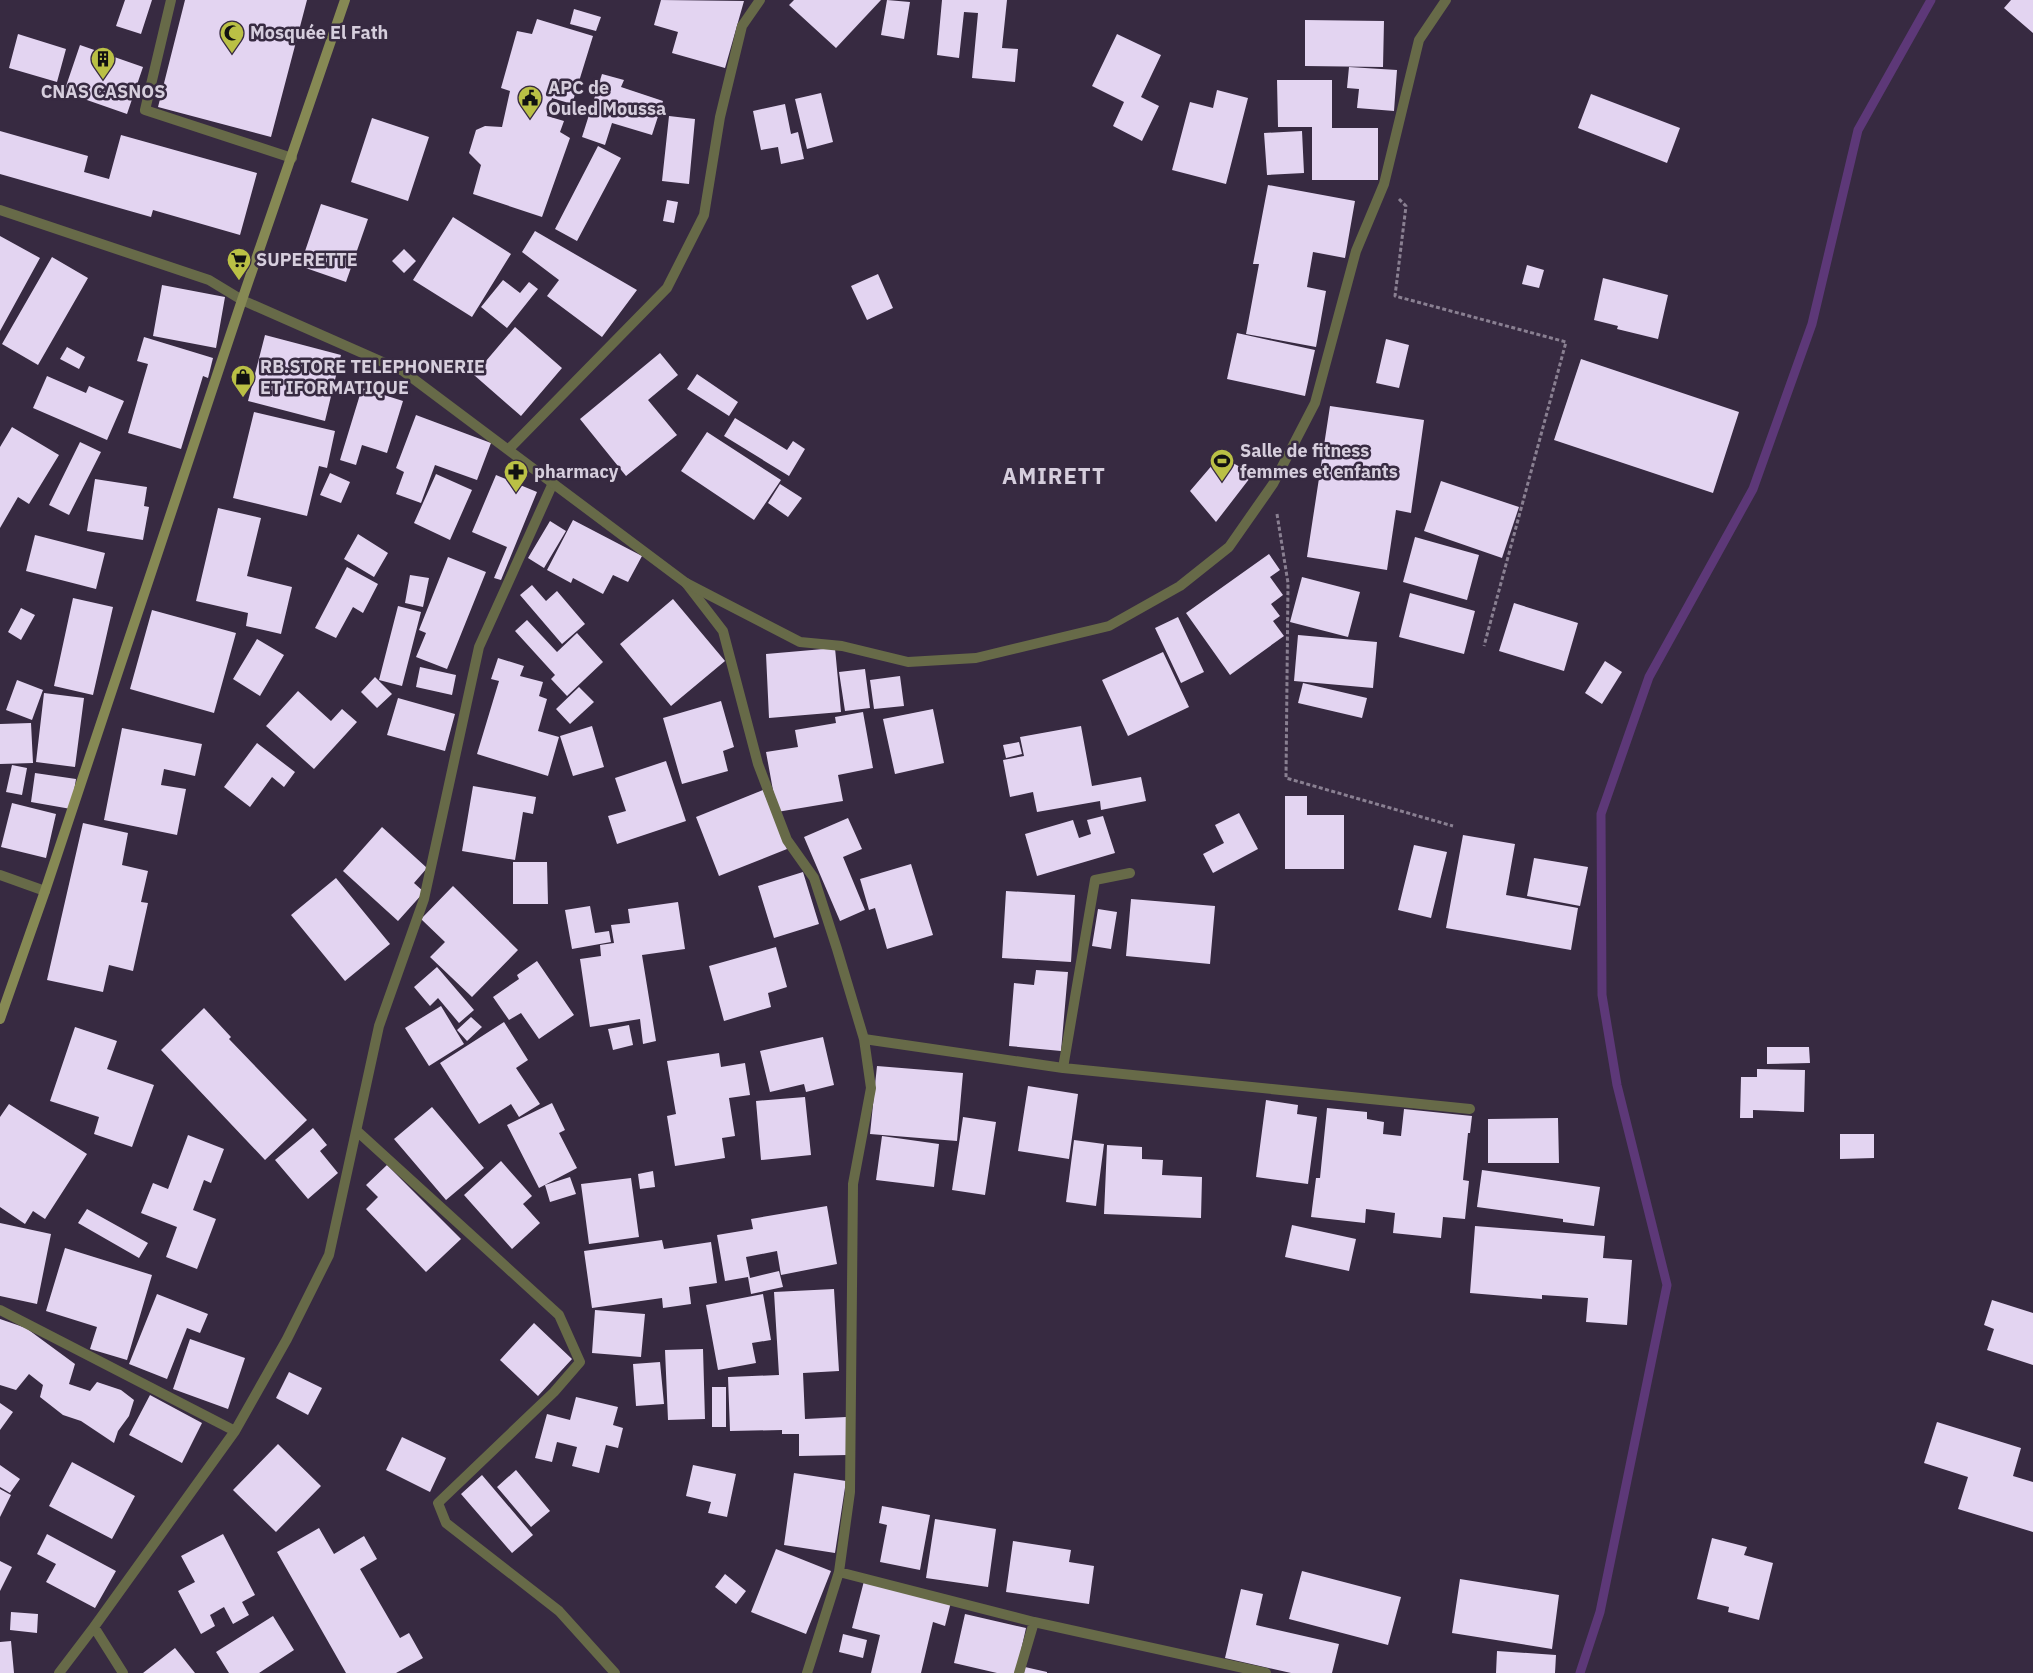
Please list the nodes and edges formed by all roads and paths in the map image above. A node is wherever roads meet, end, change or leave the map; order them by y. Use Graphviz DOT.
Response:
graph roads {
  1 [pos="171,0"];
  2 [pos="345,0"];
  3 [pos="760,0"];
  4 [pos="1446,0"];
  5 [pos="292,158"];
  6 [pos="1384,184"];
  7 [pos="0,210"];
  8 [pos="242,300"];
  9 [pos="509,449"];
  10 [pos="553,483"];
  11 [pos="1273,484"];
  12 [pos="686,583"];
  13 [pos="1484,646"];
  14 [pos="1454,826"];
  15 [pos="1130,873"];
  16 [pos="0,875"];
  17 [pos="45,891"];
  18 [pos="0,1019"];
  19 [pos="864,1039"];
  20 [pos="1063,1068"];
  21 [pos="1470,1109"];
  22 [pos="357,1131"];
  23 [pos="0,1310"];
  24 [pos="235,1431"];
  25 [pos="839,1572"];
  26 [pos="1034,1622"];
  27 [pos="94,1627"];
  28 [pos="59,1673"];
  29 [pos="123,1673"];
  30 [pos="615,1673"];
  31 [pos="808,1673"];
  32 [pos="1019,1673"];
  33 [pos="1266,1673"];
  1 -- 5 [label="street"];
  2 -- 5 [label="main road"];
  3 -- 9 [label="street"];
  4 -- 6 [label="street"];
  5 -- 8 [label="main road"];
  6 -- 11 [label="street"];
  6 -- 13 [label="path"];
  7 -- 8 [label="street"];
  8 -- 9 [label="street"];
  8 -- 17 [label="main road"];
  9 -- 10 [label="street"];
  10 -- 12 [label="street"];
  10 -- 22 [label="street"];
  11 -- 12 [label="street"];
  11 -- 14 [label="path"];
  12 -- 19 [label="street"];
  15 -- 20 [label="street"];
  16 -- 17 [label="street"];
  17 -- 18 [label="main road"];
  19 -- 20 [label="street"];
  19 -- 25 [label="street"];
  20 -- 21 [label="street"];
  22 -- 24 [label="street"];
  22 -- 30 [label="street"];
  23 -- 24 [label="street"];
  24 -- 27 [label="street"];
  25 -- 26 [label="street"];
  25 -- 31 [label="street"];
  26 -- 32 [label="street"];
  26 -- 33 [label="street"];
  27 -- 28 [label="street"];
  27 -- 29 [label="street"];
}
